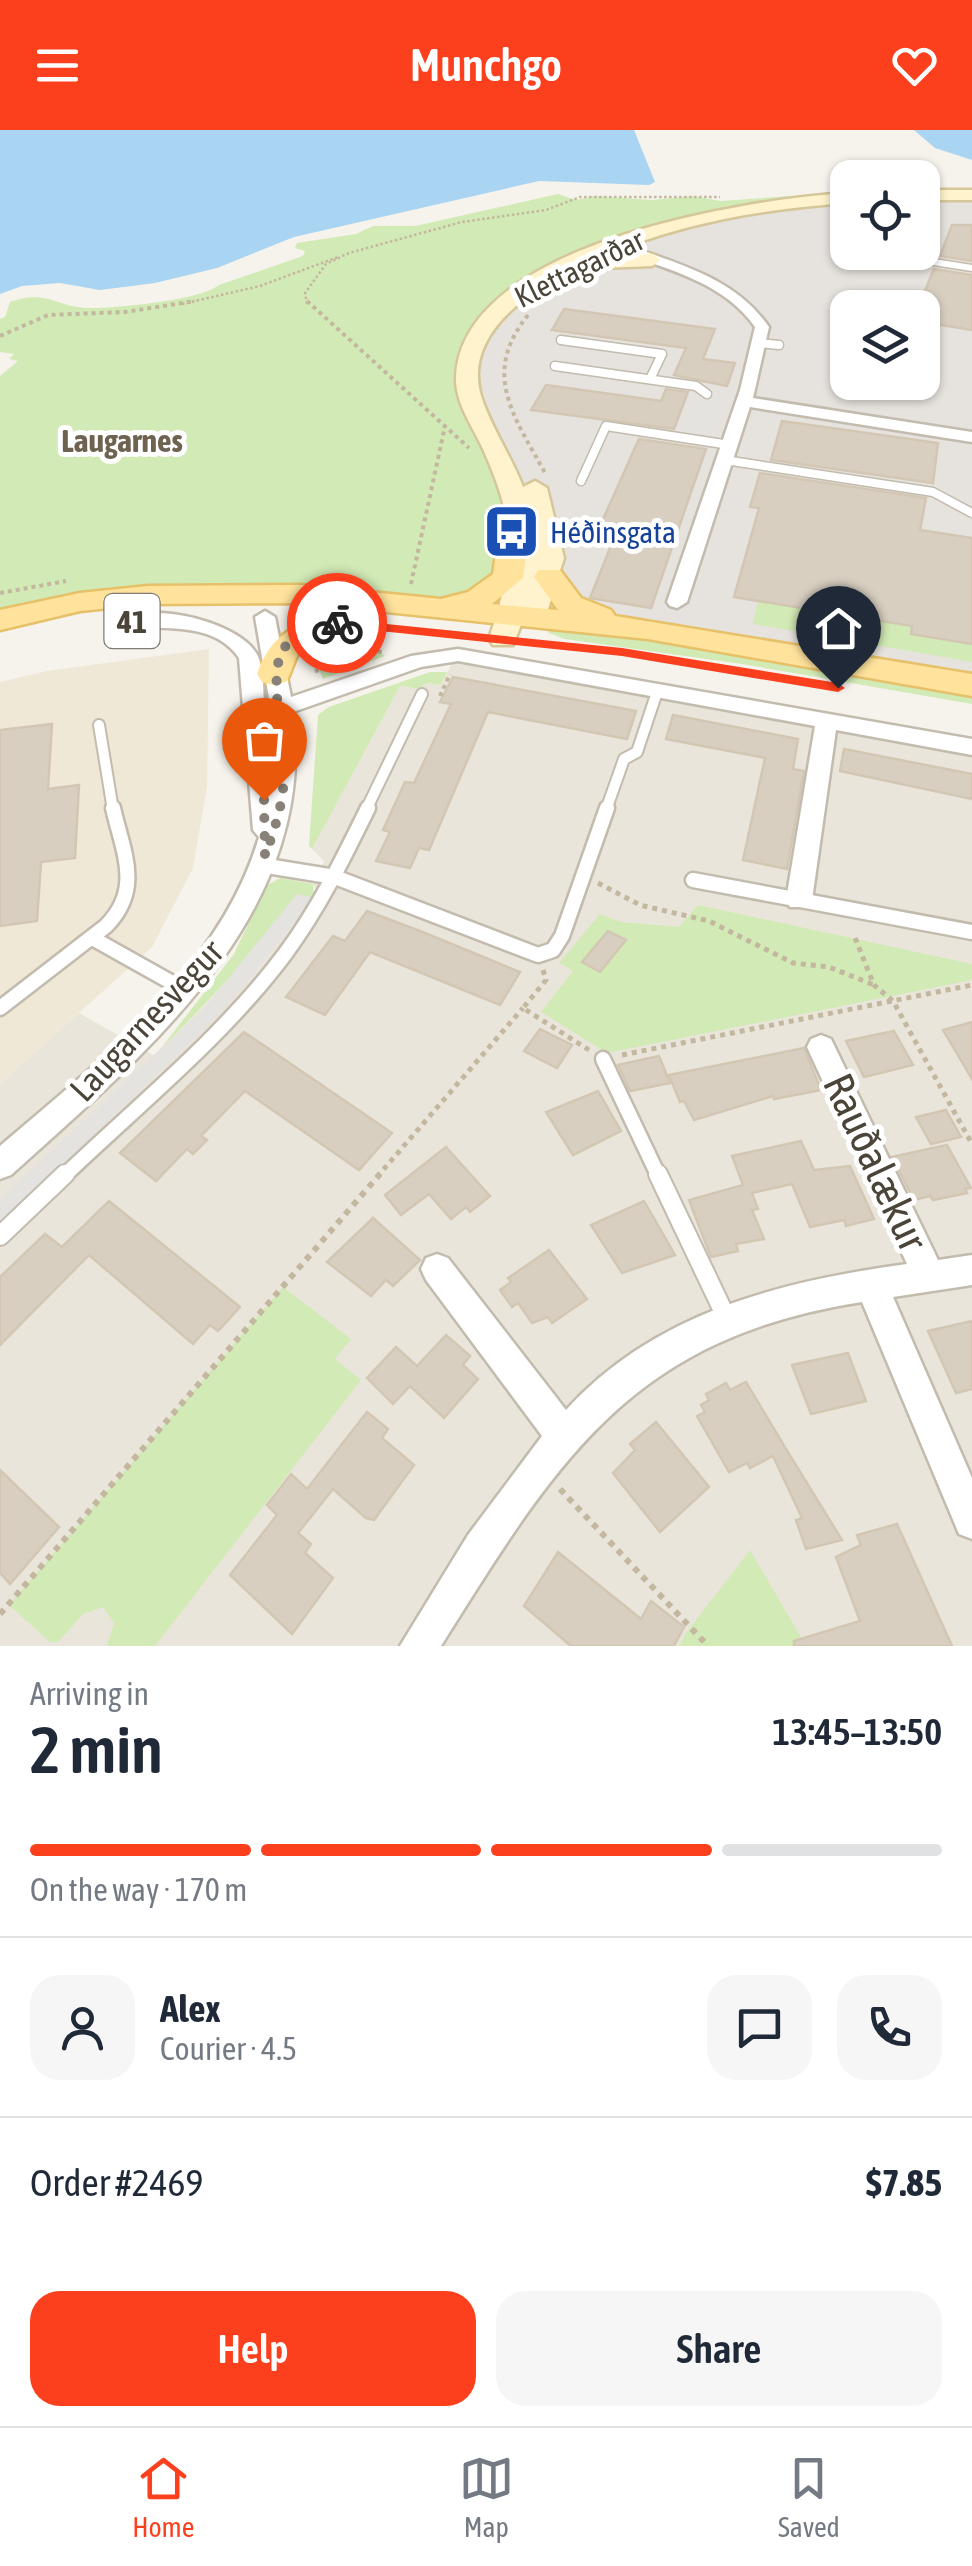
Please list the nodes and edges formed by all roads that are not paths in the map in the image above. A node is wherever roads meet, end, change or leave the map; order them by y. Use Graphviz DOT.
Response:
graph roads {
  1 [pos="940,195"];
  2 [pos="972,195"];
  3 [pos="830,200"];
  4 [pos="616,253"];
  5 [pos="652,260"];
  6 [pos="940,263"];
  7 [pos="972,268"];
  8 [pos="561,340"];
  9 [pos="760,343"];
  10 [pos="779,345"];
  11 [pos="555,366"];
  12 [pos="650,379"];
  13 [pos="708,394"];
  14 [pos="745,401"];
  15 [pos="972,437"];
  16 [pos="728,452"];
  17 [pos="581,481"];
  18 [pos="972,514"];
  19 [pos="522,523"];
  20 [pos="549,576"];
  21 [pos="237,592"];
  22 [pos="424,597"];
  23 [pos="677,602"];
  24 [pos="265,617"];
  25 [pos="0,620"];
  26 [pos="136,621"];
  27 [pos="519,627"];
  28 [pos="648,630"];
  29 [pos="332,634"];
  30 [pos="0,642"];
  31 [pos="274,674"];
  32 [pos="972,685"];
  33 [pos="658,689"];
  34 [pos="422,694"];
  35 [pos="282,711"];
  36 [pos="972,711"];
  37 [pos="256,717"];
  38 [pos="828,720"];
  39 [pos="99,725"];
  40 [pos="972,746"];
  41 [pos="263,860"];
  42 [pos="335,876"];
  43 [pos="693,880"];
  44 [pos="799,900"];
  45 [pos="972,932"];
  46 [pos="94,939"];
  47 [pos="184,990"];
  48 [pos="0,1008"];
  49 [pos="821,1047"];
  50 [pos="603,1059"];
  51 [pos="0,1165"];
  52 [pos="0,1236"];
  53 [pos="438,1269"];
  54 [pos="972,1270"];
  55 [pos="930,1277"];
  56 [pos="871,1286"];
  57 [pos="727,1319"];
  58 [pos="562,1434"];
  59 [pos="972,1521"];
  60 [pos="418,1646"];
  1 -- 2 [label="main road"];
  3 -- 4 [label="main road, Klettagarðar"];
  4 -- 5 [label="main road"];
  4 -- 5 [label="street"];
  4 -- 19 [label="main road, Klettagarðar"];
  4 -- 20 [label="main road, Klettagarðar"];
  5 -- 9 [label="street"];
  6 -- 7 [label="lane"];
  8 -- 12 [label="lane"];
  9 -- 10 [label="lane"];
  9 -- 14 [label="street"];
  11 -- 12 [label="lane"];
  12 -- 13 [label="lane"];
  14 -- 15 [label="street"];
  14 -- 16 [label="street"];
  16 -- 17 [label="lane"];
  16 -- 18 [label="lane"];
  16 -- 23 [label="street"];
  19 -- 22 [label="main road"];
  19 -- 27 [label="main road, Klettagarðar"];
  20 -- 27 [label="main road, Klettagarðar"];
  20 -- 28 [label="main road"];
  21 -- 22 [label="main road, 41"];
  21 -- 24 [label="main road"];
  21 -- 25 [label="main road, 41"];
  22 -- 27 [label="main road, 41"];
  24 -- 26 [label="main road, 41"];
  24 -- 29 [label="main road, 41"];
  24 -- 31 [label="street, Laugarnesvegur"];
  26 -- 30 [label="main road, 41"];
  26 -- 37 [label="street, Laugarnesvegur"];
  27 -- 28 [label="main road, 41"];
  27 -- 29 [label="main road, 41"];
  27 -- 36 [label="main road, 41"];
  28 -- 32 [label="main road, 41"];
  29 -- 31 [label="main road"];
  31 -- 35 [label="street, Laugarnesvegur"];
  33 -- 35 [label="street"];
  33 -- 38 [label="street"];
  33 -- 42 [label="lane"];
  34 -- 42 [label="lane"];
  35 -- 37 [label="street"];
  35 -- 41 [label="street, Laugarnesvegur"];
  37 -- 41 [label="street, Laugarnesvegur"];
  38 -- 40 [label="street"];
  38 -- 44 [label="street"];
  39 -- 46 [label="lane"];
  41 -- 42 [label="lane"];
  41 -- 47 [label="street, Laugarnesvegur"];
  42 -- 52 [label="lane"];
  43 -- 44 [label="lane"];
  44 -- 45 [label="lane"];
  46 -- 47 [label="lane"];
  46 -- 48 [label="lane"];
  47 -- 51 [label="street, Laugarnesvegur"];
  49 -- 55 [label="street, Rauðalækur"];
  50 -- 57 [label="lane"];
  53 -- 58 [label="street"];
  54 -- 55 [label="street, Rauðalækur"];
  55 -- 56 [label="street, Rauðalækur"];
  56 -- 57 [label="street, Rauðalækur"];
  56 -- 59 [label="street"];
  57 -- 58 [label="street, Rauðalækur"];
  58 -- 60 [label="street, Rauðalækur"];
}
